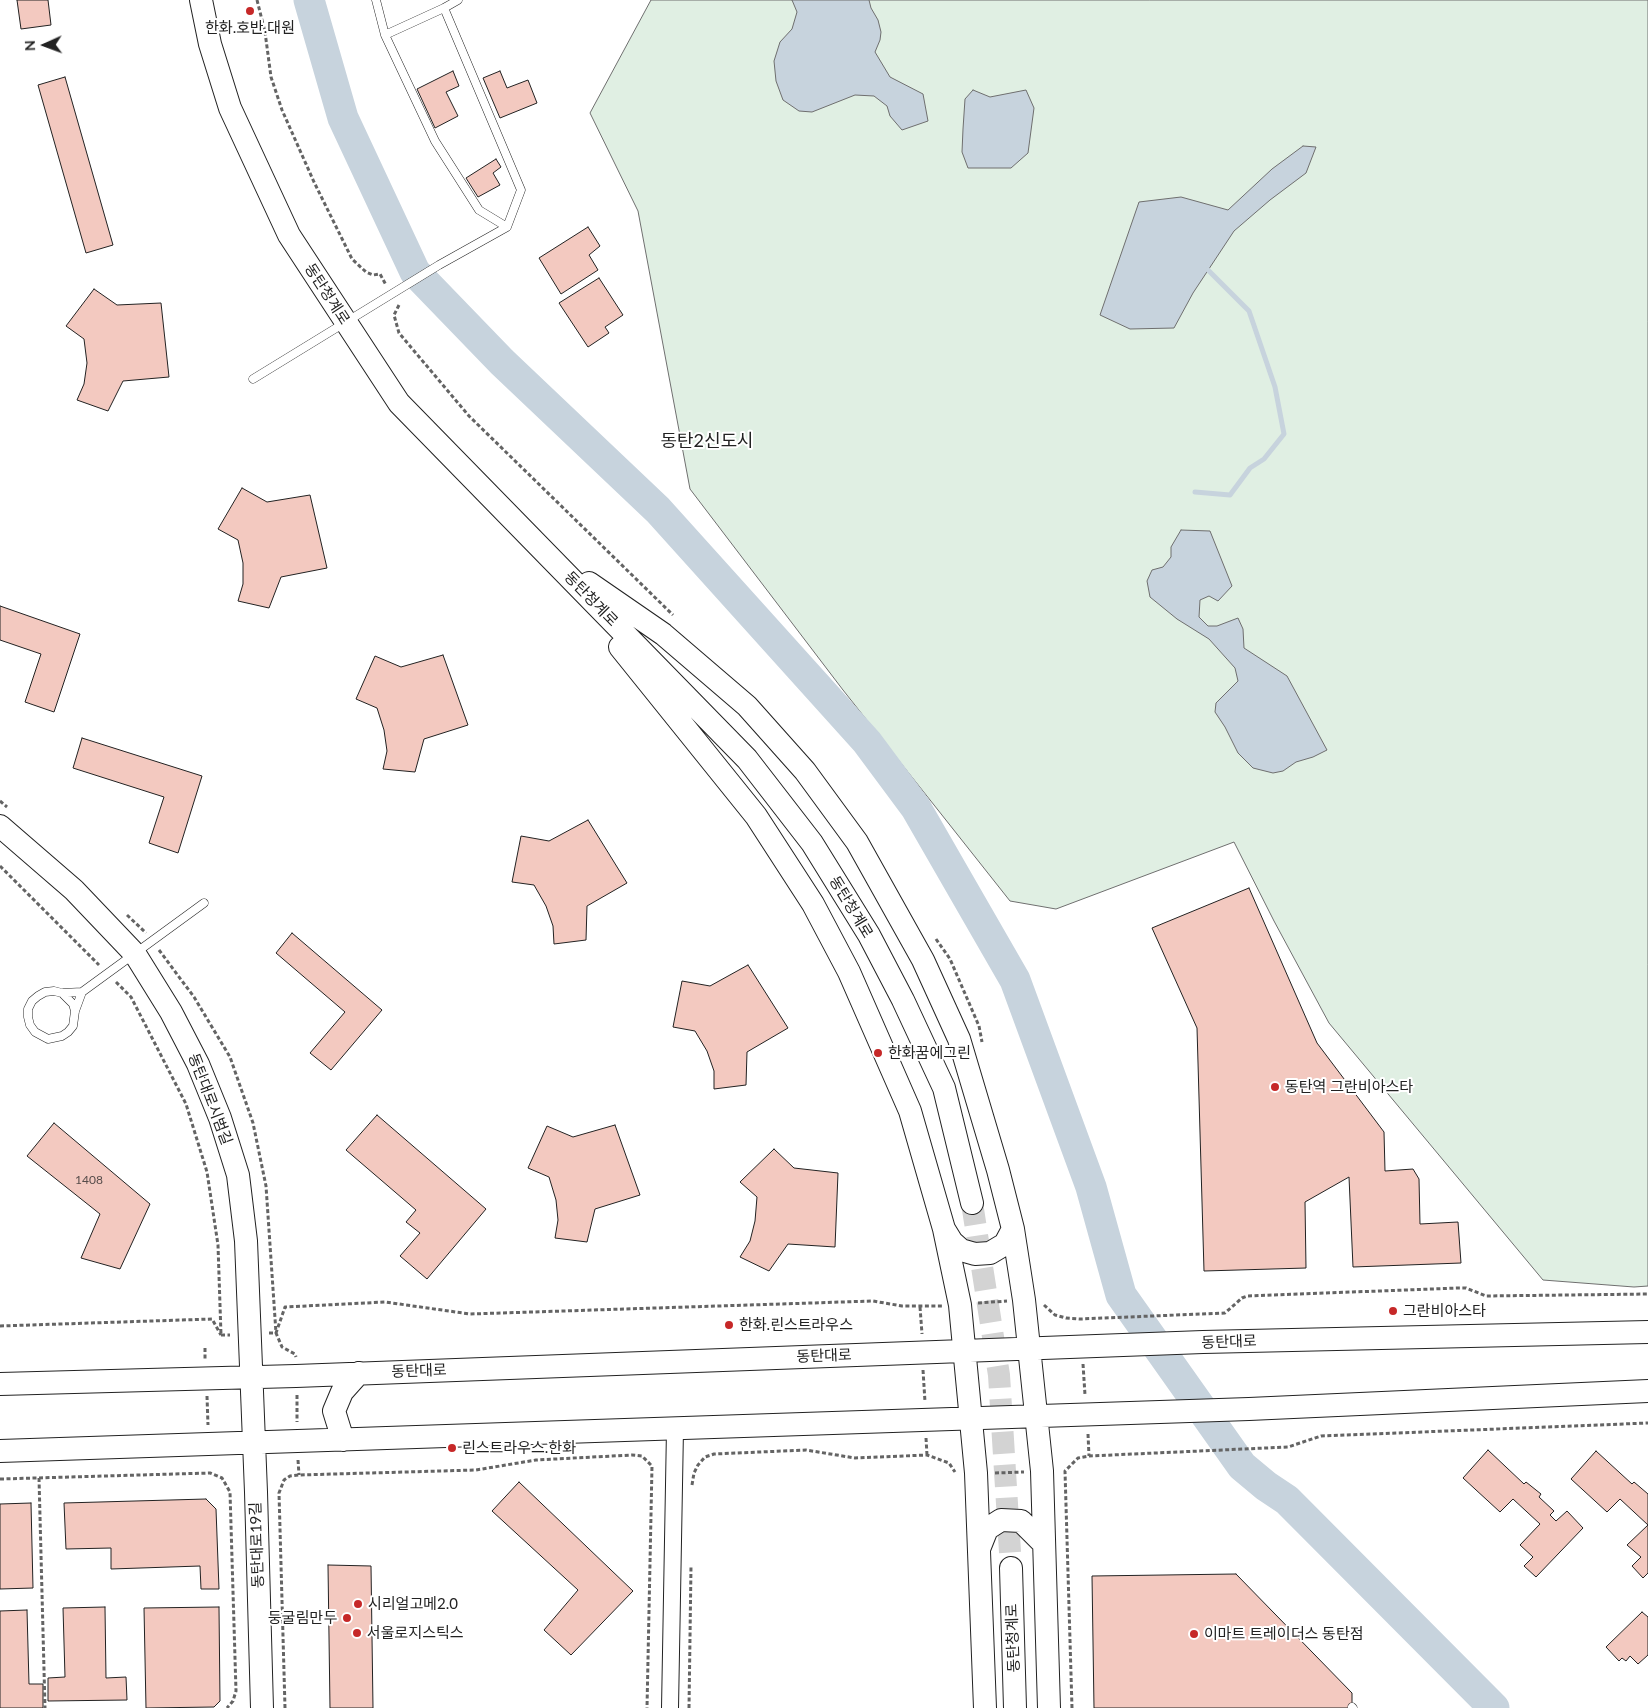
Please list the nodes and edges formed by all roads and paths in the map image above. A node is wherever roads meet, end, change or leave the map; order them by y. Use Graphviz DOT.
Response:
graph roads {
  1 [pos="200,0"];
  2 [pos="257,0"];
  3 [pos="376,0"];
  4 [pos="458,0"];
  5 [pos="444,8"];
  6 [pos="385,35"];
  7 [pos="506,227"];
  8 [pos="380,274"];
  9 [pos="346,323"];
  10 [pos="253,379"];
  11 [pos="542,550"];
  12 [pos="0,826"];
  13 [pos="0,866"];
  14 [pos="204,903"];
  15 [pos="134,954"];
  16 [pos="108,974"];
  17 [pos="82,992"];
  18 [pos="62,993"];
  19 [pos="75,1011"];
  20 [pos="972,1203"];
  21 [pos="944,1229"];
  22 [pos="1013,1229"];
  23 [pos="1648,1294"];
  24 [pos="0,1326"];
  25 [pos="1648,1332"];
  26 [pos="276,1333"];
  27 [pos="1087,1347"];
  28 [pos="205,1348"];
  29 [pos="1030,1349"];
  30 [pos="965,1351"];
  31 [pos="923,1352"];
  32 [pos="296,1365"];
  33 [pos="360,1373"];
  34 [pos="251,1377"];
  35 [pos="206,1378"];
  36 [pos="0,1384"];
  37 [pos="1648,1391"];
  38 [pos="1087,1415"];
  39 [pos="1037,1416"];
  40 [pos="972,1419"];
  41 [pos="926,1420"];
  42 [pos="1648,1423"];
  43 [pos="674,1428"];
  44 [pos="344,1440"];
  45 [pos="298,1441"];
  46 [pos="254,1443"];
  47 [pos="209,1444"];
  48 [pos="0,1451"];
  49 [pos="927,1455"];
  50 [pos="1089,1456"];
  51 [pos="1065,1471"];
  52 [pos="1042,1472"];
  53 [pos="210,1473"];
  54 [pos="976,1473"];
  55 [pos="299,1475"];
  56 [pos="39,1478"];
  57 [pos="0,1479"];
  58 [pos="692,1493"];
  59 [pos="1044,1544"];
  60 [pos="979,1552"];
  61 [pos="691,1560"];
  62 [pos="1011,1568"];
  63 [pos="45,1708"];
  64 [pos="227,1708"];
  65 [pos="262,1708"];
  66 [pos="285,1708"];
  67 [pos="647,1708"];
  68 [pos="670,1708"];
  69 [pos="689,1708"];
  70 [pos="985,1708"];
  71 [pos="1015,1708"];
  72 [pos="1049,1708"];
  73 [pos="1072,1708"];
  1 -- 9 [label="street, 동탄청계로"];
  2 -- 8 [label="path"];
  3 -- 6 [label="lane"];
  4 -- 5 [label="lane"];
  5 -- 6 [label="lane"];
  5 -- 7 [label="lane"];
  6 -- 7 [label="lane"];
  7 -- 9 [label="lane"];
  9 -- 10 [label="lane"];
  9 -- 11 [label="street, 동탄청계로"];
  11 -- 20 [label="street, 동탄청계로"];
  11 -- 21 [label="street"];
  11 -- 22 [label="street"];
  12 -- 15 [label="street, 동탄대로시범길"];
  13 -- 16 [label="path"];
  14 -- 15 [label="lane"];
  15 -- 16 [label="lane"];
  15 -- 34 [label="street, 동탄대로시범길"];
  16 -- 17 [label="lane"];
  16 -- 24 [label="path"];
  17 -- 18 [label="lane"];
  17 -- 19 [label="lane"];
  18 -- 19 [label="lane"];
  18 -- 19 [label="lane"];
  21 -- 22 [label="street"];
  21 -- 30 [label="street"];
  22 -- 29 [label="street"];
  23 -- 27 [label="path"];
  25 -- 27 [label="street, 동탄대로"];
  26 -- 31 [label="path"];
  27 -- 29 [label="street, 동탄대로"];
  27 -- 38 [label="path"];
  28 -- 35 [label="path"];
  29 -- 30 [label="street, 동탄대로"];
  29 -- 39 [label="street"];
  30 -- 31 [label="street, 동탄대로"];
  30 -- 40 [label="street"];
  31 -- 33 [label="street, 동탄대로"];
  31 -- 41 [label="path"];
  32 -- 33 [label="street, 동탄대로"];
  32 -- 34 [label="street, 동탄대로"];
  32 -- 45 [label="path"];
  33 -- 44 [label="street"];
  34 -- 35 [label="street, 동탄대로"];
  34 -- 46 [label="street, 동탄대로시범길"];
  35 -- 36 [label="street, 동탄대로"];
  35 -- 47 [label="path"];
  37 -- 38 [label="street"];
  38 -- 39 [label="street"];
  38 -- 50 [label="path"];
  39 -- 40 [label="street"];
  39 -- 52 [label="street"];
  40 -- 41 [label="street"];
  40 -- 54 [label="street"];
  41 -- 43 [label="street"];
  41 -- 49 [label="path"];
  42 -- 50 [label="path"];
  43 -- 44 [label="street"];
  43 -- 68 [label="street"];
  44 -- 45 [label="street"];
  45 -- 46 [label="street"];
  45 -- 55 [label="path"];
  46 -- 47 [label="street"];
  46 -- 65 [label="street, 동탄대로19길"];
  47 -- 48 [label="street"];
  47 -- 53 [label="path"];
  49 -- 54 [label="path"];
  49 -- 58 [label="path"];
  50 -- 51 [label="path"];
  51 -- 52 [label="path"];
  51 -- 73 [label="path"];
  52 -- 54 [label="path"];
  52 -- 59 [label="street"];
  53 -- 56 [label="path"];
  53 -- 64 [label="path"];
  54 -- 60 [label="street"];
  55 -- 66 [label="path"];
  55 -- 67 [label="path"];
  56 -- 57 [label="path"];
  56 -- 63 [label="path"];
  59 -- 60 [label="street"];
  59 -- 72 [label="street"];
  60 -- 70 [label="street"];
  61 -- 69 [label="path"];
  62 -- 71 [label="street, 동탄청계로"];
}
